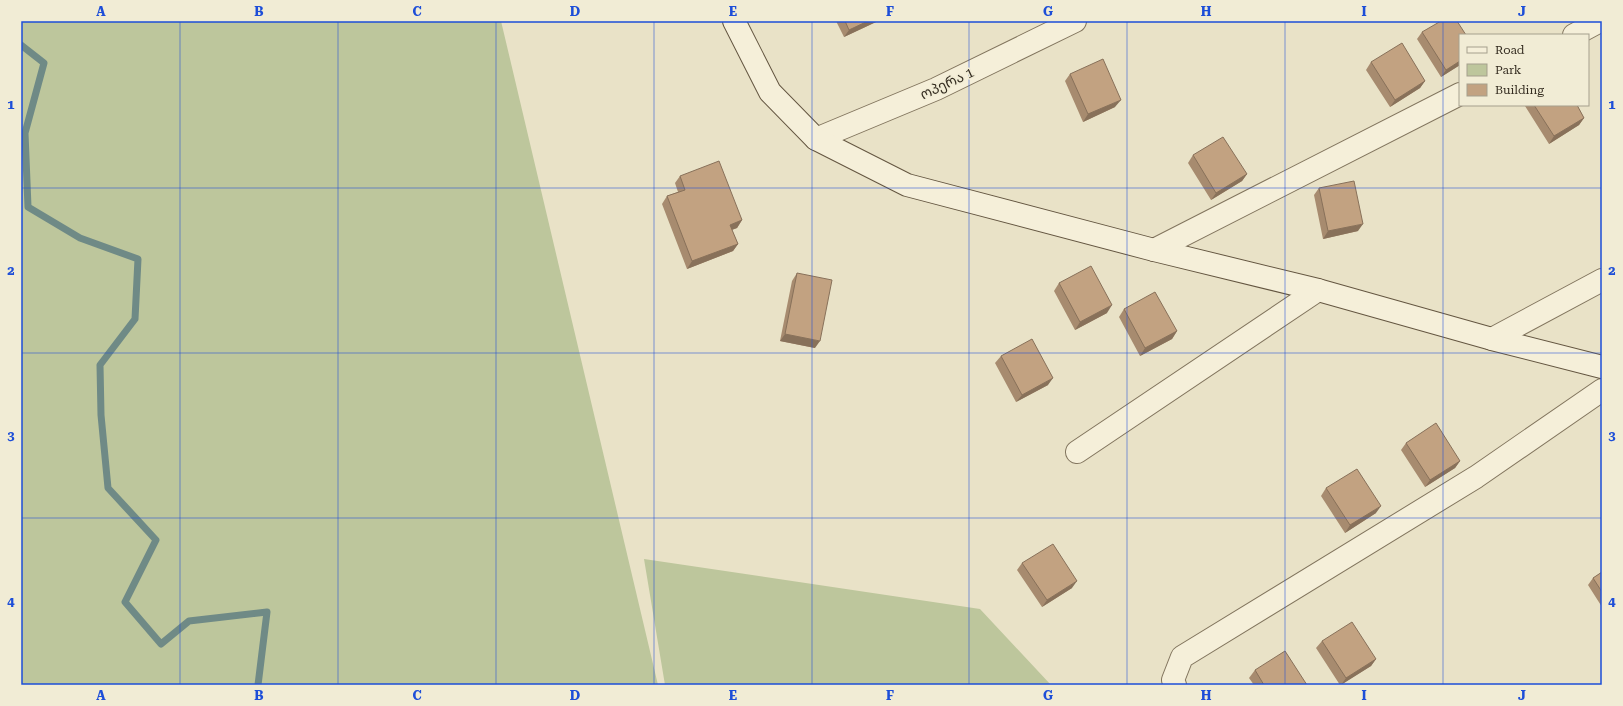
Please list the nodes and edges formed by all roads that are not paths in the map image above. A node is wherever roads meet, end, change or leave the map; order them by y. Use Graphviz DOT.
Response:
graph roads {
  1 [pos="734,21"];
  2 [pos="1076,21"];
  3 [pos="1600,21"];
  4 [pos="1576,34"];
  5 [pos="1459,95"];
  6 [pos="816,139"];
  7 [pos="1154,250"];
  8 [pos="1602,280"];
  9 [pos="1318,290"];
  10 [pos="1492,340"];
  11 [pos="1602,367"];
  12 [pos="1602,390"];
  13 [pos="1077,452"];
  14 [pos="1175,685"];
  1 -- 6 [label="street"];
  2 -- 6 [label="street, ოპერა 1"];
  3 -- 4 [label="street"];
  5 -- 7 [label="street"];
  6 -- 7 [label="street"];
  7 -- 9 [label="street"];
  8 -- 10 [label="street"];
  9 -- 10 [label="street"];
  9 -- 13 [label="street"];
  10 -- 11 [label="street"];
  12 -- 14 [label="street"];
}
